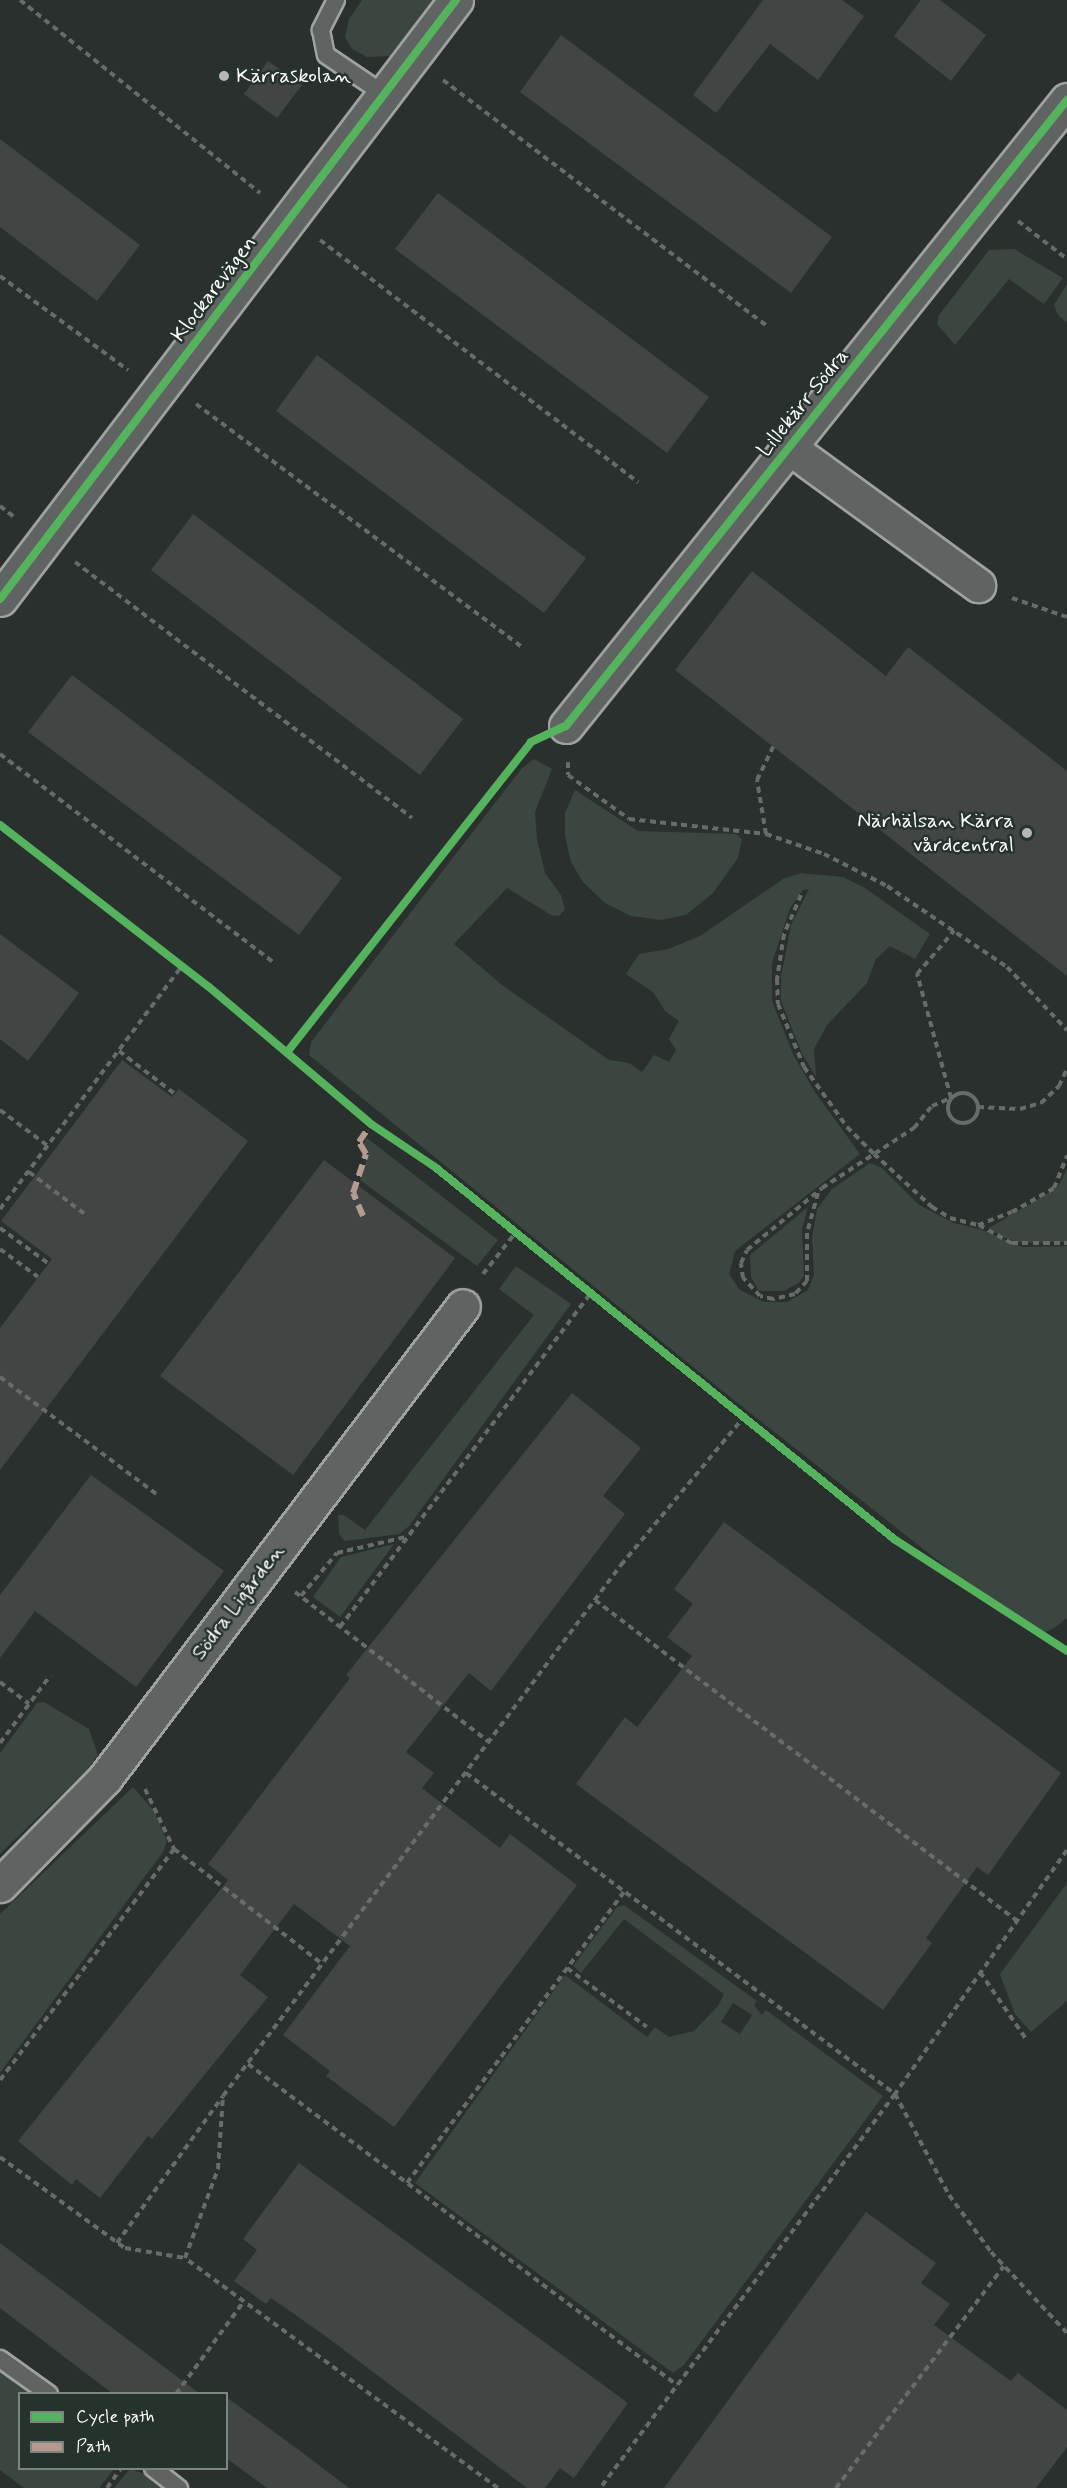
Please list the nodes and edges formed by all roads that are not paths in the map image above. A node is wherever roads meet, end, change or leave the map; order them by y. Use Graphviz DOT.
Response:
graph roads {
  1 [pos="336,0"];
  2 [pos="456,0"];
  3 [pos="384,94"];
  4 [pos="1067,100"];
  5 [pos="790,448"];
  6 [pos="978,585"];
  7 [pos="0,599"];
  8 [pos="566,726"];
  9 [pos="462,1306"];
  10 [pos="0,1885"];
  11 [pos="0,2359"];
  12 [pos="46,2392"];
  13 [pos="154,2470"];
  14 [pos="179,2488"];
  1 -- 3 [label="lane"];
  2 -- 3 [label="street, Klockarevägen"];
  3 -- 7 [label="street, Klockarevägen"];
  4 -- 5 [label="street, Lillekärr Södra"];
  5 -- 6 [label="street, Lillekärr Södra"];
  5 -- 8 [label="street, Lillekärr Södra"];
  9 -- 10 [label="street, Södra Ligården"];
  11 -- 12 [label="lane"];
  13 -- 14 [label="lane"];
}
